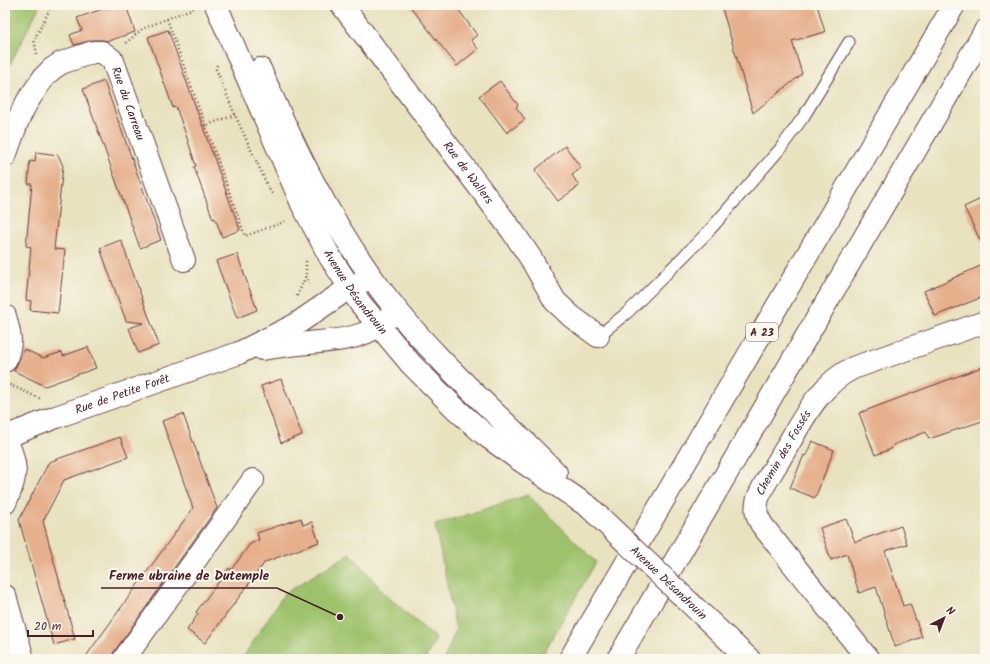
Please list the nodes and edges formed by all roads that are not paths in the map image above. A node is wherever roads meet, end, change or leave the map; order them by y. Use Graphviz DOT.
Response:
graph roads {
  1 [pos="216,5"];
  2 [pos="233,5"];
  3 [pos="342,5"];
  4 [pos="954,5"];
  5 [pos="985,31"];
  6 [pos="849,42"];
  7 [pos="5,156"];
  8 [pos="184,260"];
  9 [pos="374,280"];
  10 [pos="349,288"];
  11 [pos="396,308"];
  12 [pos="5,316"];
  13 [pos="985,322"];
  14 [pos="378,326"];
  15 [pos="598,336"];
  16 [pos="239,353"];
  17 [pos="5,361"];
  18 [pos="5,436"];
  19 [pos="253,480"];
  20 [pos="5,503"];
  21 [pos="589,507"];
  22 [pos="5,596"];
  23 [pos="742,652"];
  24 [pos="23,659"];
  25 [pos="124,659"];
  26 [pos="570,659"];
  27 [pos="618,659"];
  28 [pos="868,659"];
  1 -- 10 [label="main road, Avenue Désandrouin"];
  2 -- 9 [label="main road, Avenue Désandrouin"];
  3 -- 15 [label="main road, Rue de Wallers"];
  4 -- 26 [label="main road, A 23"];
  5 -- 27 [label="main road"];
  6 -- 15 [label="lane"];
  7 -- 8 [label="main road, Rue du Carreau"];
  9 -- 10 [label="main road, Rue de Petite Forêt"];
  9 -- 11 [label="main road, Avenue Désandrouin"];
  10 -- 14 [label="main road, Avenue Désandrouin"];
  10 -- 16 [label="main road, Rue de Petite Forêt"];
  11 -- 14 [label="main road, Rue de Petite Forêt"];
  11 -- 21 [label="main road, Avenue Désandrouin"];
  12 -- 17 [label="main road"];
  13 -- 28 [label="main road, Chemin des Fossés"];
  14 -- 16 [label="main road, Rue de Petite Forêt"];
  14 -- 21 [label="main road, Avenue Désandrouin"];
  16 -- 18 [label="main road, Rue de Petite Forêt"];
  18 -- 20 [label="main road"];
  19 -- 25 [label="main road"];
  21 -- 23 [label="main road, Avenue Désandrouin, bridge"];
  22 -- 24 [label="main road"];
}
